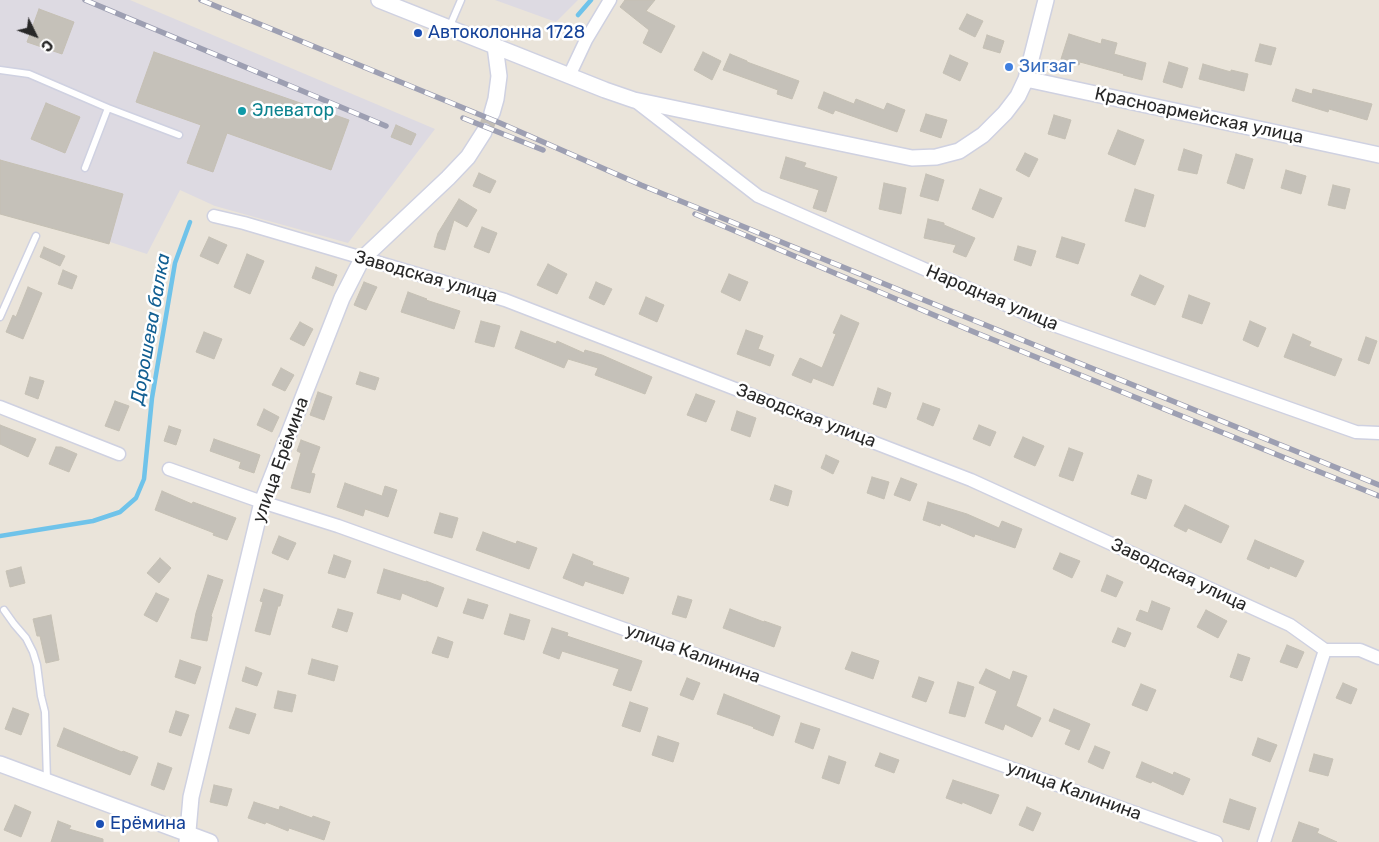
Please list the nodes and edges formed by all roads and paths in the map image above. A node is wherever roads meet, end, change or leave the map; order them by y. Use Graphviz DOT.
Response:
graph roads {
  1 [pos="461,0"];
  2 [pos="610,0"];
  3 [pos="1046,0"];
  4 [pos="386,1"];
  5 [pos="449,28"];
  6 [pos="495,46"];
  7 [pos="0,70"];
  8 [pos="569,76"];
  9 [pos="1026,79"];
  10 [pos="634,100"];
  11 [pos="108,108"];
  12 [pos="492,113"];
  13 [pos="484,132"];
  14 [pos="179,135"];
  15 [pos="1379,155"];
  16 [pos="85,168"];
  17 [pos="214,216"];
  18 [pos="36,236"];
  19 [pos="362,259"];
  20 [pos="0,317"];
  21 [pos="0,407"];
  22 [pos="1379,433"];
  23 [pos="119,454"];
  24 [pos="169,469"];
  25 [pos="262,502"];
  26 [pos="4,610"];
  27 [pos="1324,650"];
  28 [pos="1379,658"];
  29 [pos="0,764"];
  30 [pos="47,782"];
  31 [pos="187,838"];
  32 [pos="210,842"];
  33 [pos="1216,842"];
  34 [pos="1264,842"];
  1 -- 5 [label="lane"];
  2 -- 8 [label="street"];
  3 -- 9 [label="street"];
  4 -- 5 [label="street, Народная улица"];
  5 -- 6 [label="street, Народная улица"];
  6 -- 8 [label="street, Народная улица"];
  6 -- 12 [label="street"];
  7 -- 11 [label="lane"];
  8 -- 10 [label="street, Народная улица"];
  9 -- 10 [label="street, Народная улица"];
  9 -- 15 [label="street, Красноармейская улица"];
  10 -- 22 [label="street, Народная улица"];
  11 -- 14 [label="lane"];
  11 -- 16 [label="lane"];
  13 -- 19 [label="street, улица Ерёмина"];
  17 -- 19 [label="street, Заводская улица"];
  18 -- 20 [label="lane"];
  19 -- 25 [label="street, улица Ерёмина"];
  19 -- 27 [label="street, Заводская улица"];
  21 -- 23 [label="street"];
  24 -- 25 [label="street, улица Калинина"];
  25 -- 31 [label="street, улица Ерёмина"];
  25 -- 33 [label="street, улица Калинина"];
  26 -- 30 [label="lane"];
  27 -- 28 [label="street"];
  27 -- 34 [label="street"];
  29 -- 30 [label="street"];
  30 -- 31 [label="street"];
  31 -- 32 [label="street"];
}
